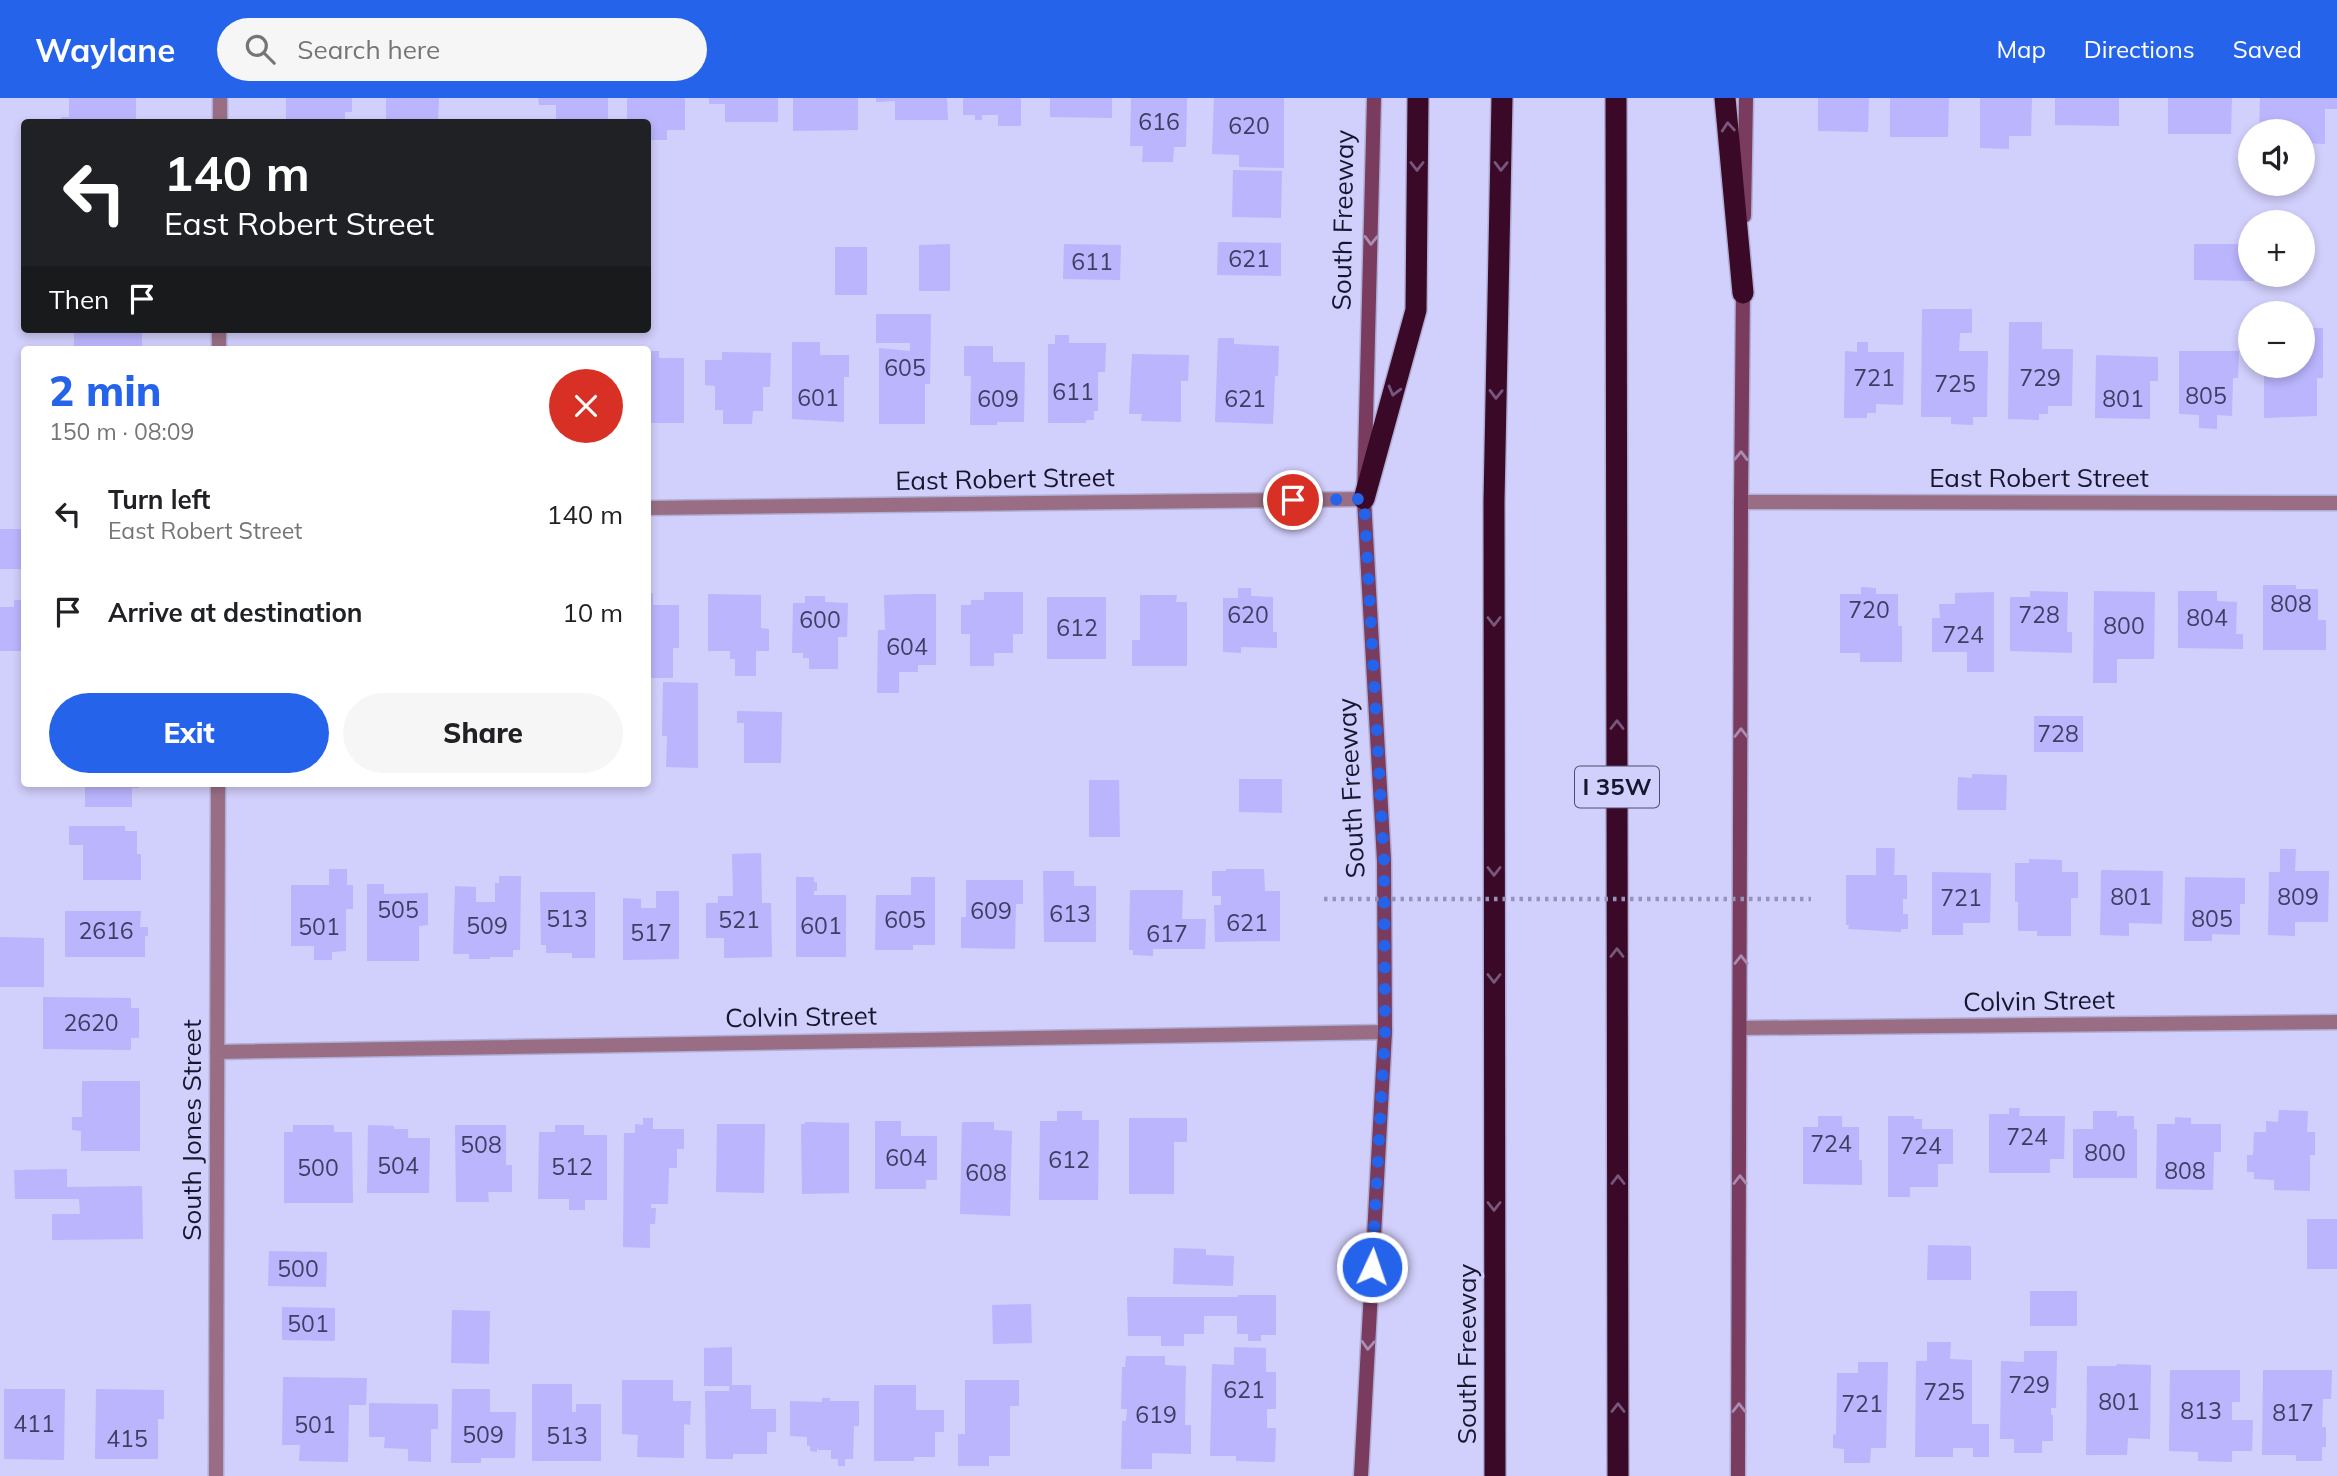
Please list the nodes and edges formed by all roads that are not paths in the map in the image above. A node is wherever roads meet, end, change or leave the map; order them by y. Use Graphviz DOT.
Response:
graph roads {
  1 [pos="220,98"];
  2 [pos="1374,98"];
  3 [pos="1418,98"];
  4 [pos="1502,98"];
  5 [pos="1616,98"];
  6 [pos="1725,98"];
  7 [pos="1746,98"];
  8 [pos="219,119"];
  9 [pos="1743,293"];
  10 [pos="1364,499"];
  11 [pos="1741,502"];
  12 [pos="2337,503"];
  13 [pos="651,508"];
  14 [pos="218,787"];
  15 [pos="2337,1022"];
  16 [pos="1741,1028"];
  17 [pos="1385,1032"];
  18 [pos="217,1052"];
  19 [pos="216,1476"];
  20 [pos="1361,1476"];
  21 [pos="1493,1476"];
  22 [pos="1618,1476"];
  23 [pos="1738,1476"];
  1 -- 8 [label="street"];
  2 -- 10 [label="main road, South Freeway, one-way"];
  3 -- 10 [label="highway, one-way"];
  4 -- 21 [label="highway, South Freeway, one-way"];
  22 -- 5 [label="highway, I 35W, one-way"];
  9 -- 6 [label="highway, one-way"];
  7 -- 9 [label="main road"];
  11 -- 9 [label="main road, one-way"];
  10 -- 13 [label="street, East Robert Street"];
  10 -- 17 [label="main road, South Freeway"];
  11 -- 12 [label="street, East Robert Street"];
  16 -- 11 [label="main road, one-way"];
  14 -- 18 [label="street, South Jones Street"];
  15 -- 16 [label="street, Colvin Street"];
  23 -- 16 [label="main road, one-way"];
  17 -- 18 [label="street, Colvin Street"];
  17 -- 20 [label="main road, South Freeway, one-way"];
  18 -- 19 [label="street, South Jones Street"];
}
